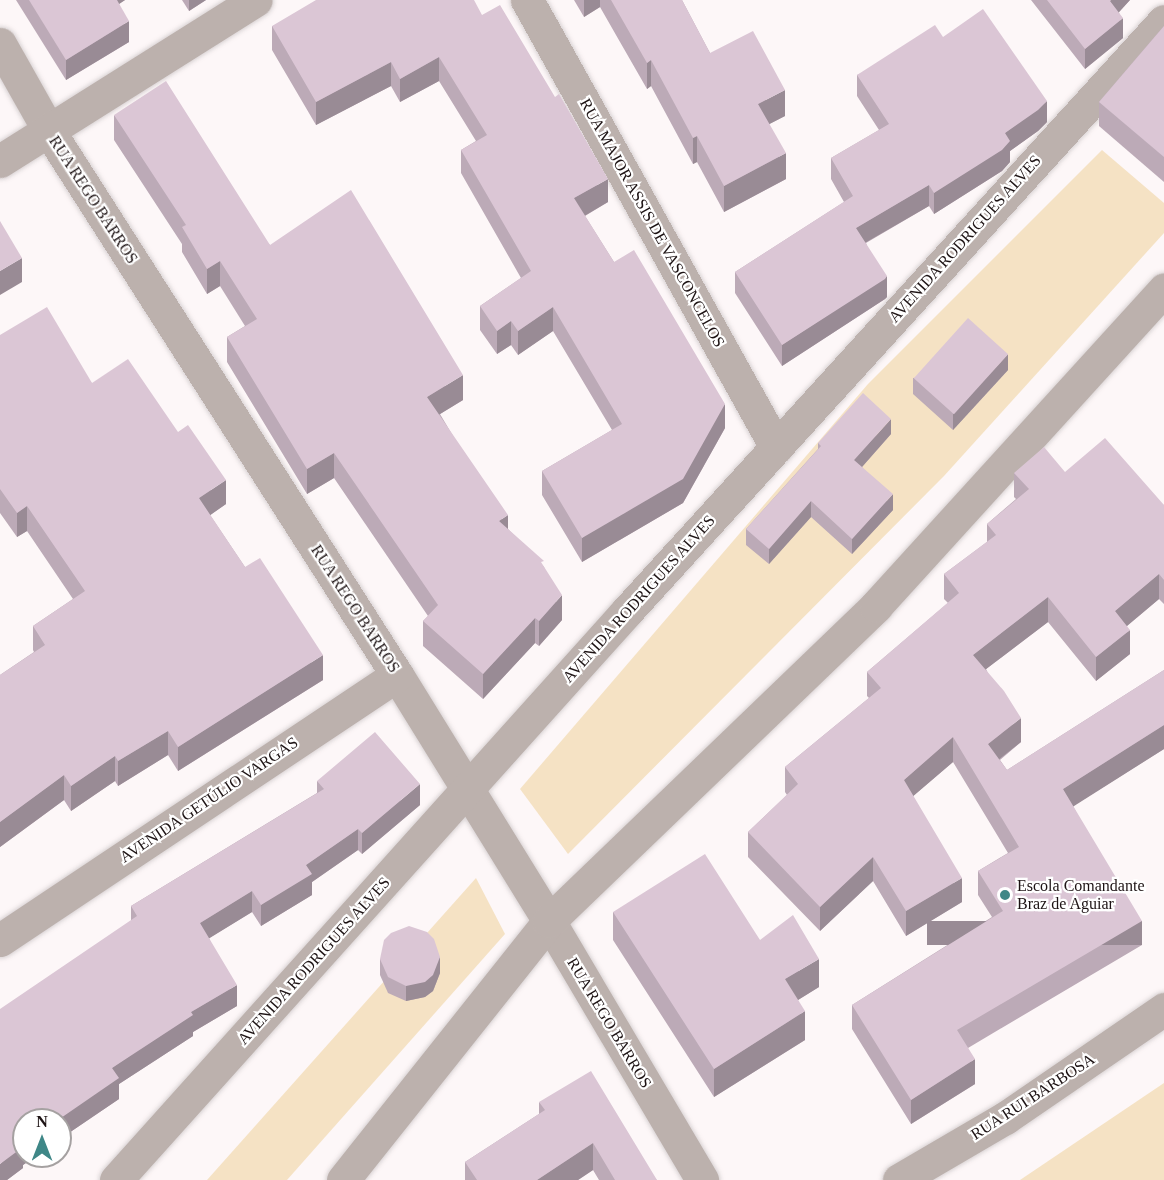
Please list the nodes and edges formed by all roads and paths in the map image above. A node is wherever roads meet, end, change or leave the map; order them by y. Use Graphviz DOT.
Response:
graph roads {
  1 [pos="256,0"];
  2 [pos="527,0"];
  3 [pos="1164,21"];
  4 [pos="0,44"];
  5 [pos="49,131"];
  6 [pos="0,161"];
  7 [pos="1164,290"];
  8 [pos="776,447"];
  9 [pos="397,675"];
  10 [pos="468,791"];
  11 [pos="549,921"];
  12 [pos="7,934"];
  13 [pos="1164,1009"];
  14 [pos="116,1180"];
  15 [pos="343,1180"];
  16 [pos="702,1180"];
  17 [pos="899,1180"];
  1 -- 5 [label="street"];
  2 -- 8 [label="street, RUA MAJOR ASSIS DE VASCONCELOS"];
  3 -- 8 [label="street, AVENIDA RODRIGUES ALVES"];
  4 -- 5 [label="street, RUA REGO BARROS"];
  5 -- 6 [label="street"];
  5 -- 9 [label="street, RUA REGO BARROS"];
  7 -- 11 [label="street"];
  8 -- 10 [label="street, AVENIDA RODRIGUES ALVES"];
  9 -- 10 [label="street, RUA REGO BARROS"];
  9 -- 12 [label="street, AVENIDA GETÚLIO VARGAS"];
  10 -- 11 [label="street, RUA REGO BARROS"];
  10 -- 14 [label="street, AVENIDA RODRIGUES ALVES"];
  11 -- 15 [label="street"];
  11 -- 16 [label="street, RUA REGO BARROS"];
  13 -- 17 [label="street, RUA RUI BARBOSA"];
}
